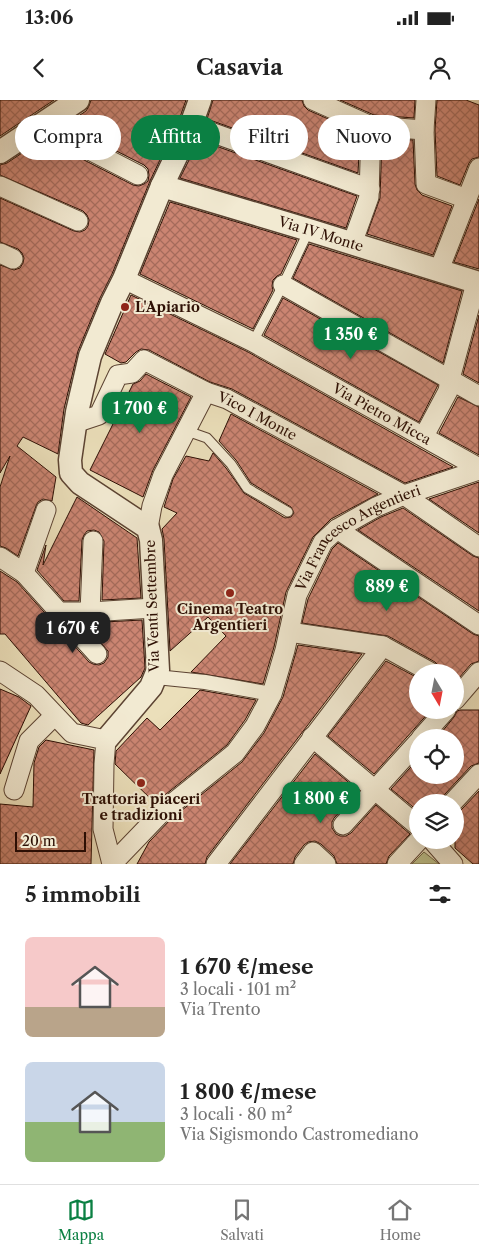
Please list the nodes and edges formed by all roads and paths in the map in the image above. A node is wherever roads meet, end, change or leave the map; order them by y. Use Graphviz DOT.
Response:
graph roads {
  1 [pos="78,100"];
  2 [pos="200,100"];
  3 [pos="313,100"];
  4 [pos="426,100"];
  5 [pos="57,115"];
  6 [pos="194,115"];
  7 [pos="346,115"];
  8 [pos="410,129"];
  9 [pos="424,130"];
  10 [pos="220,135"];
  11 [pos="15,142"];
  12 [pos="0,152"];
  13 [pos="108,160"];
  14 [pos="174,160"];
  15 [pos="370,160"];
  16 [pos="479,168"];
  17 [pos="138,175"];
  18 [pos="0,186"];
  19 [pos="162,186"];
  20 [pos="370,189"];
  21 [pos="467,199"];
  22 [pos="78,221"];
  23 [pos="309,230"];
  24 [pos="352,244"];
  25 [pos="439,270"];
  26 [pos="124,279"];
  27 [pos="477,283"];
  28 [pos="283,285"];
  29 [pos="252,342"];
  30 [pos="450,379"];
  31 [pos="206,392"];
  32 [pos="479,396"];
  33 [pos="75,423"];
  34 [pos="187,431"];
  35 [pos="424,436"];
  36 [pos="479,469"];
  37 [pos="404,495"];
  38 [pos="46,510"];
  39 [pos="288,512"];
  40 [pos="148,528"];
  41 [pos="337,528"];
  42 [pos="94,541"];
  43 [pos="479,547"];
  44 [pos="0,557"];
  45 [pos="24,573"];
  46 [pos="154,608"];
  47 [pos="59,612"];
  48 [pos="90,612"];
  49 [pos="479,625"];
  50 [pos="289,632"];
  51 [pos="383,646"];
  52 [pos="97,654"];
  53 [pos="416,664"];
  54 [pos="0,671"];
  55 [pos="479,672"];
  56 [pos="156,677"];
  57 [pos="464,686"];
  58 [pos="272,694"];
  59 [pos="54,716"];
  60 [pos="438,719"];
  61 [pos="429,729"];
  62 [pos="312,737"];
  63 [pos="106,740"];
  64 [pos="409,752"];
  65 [pos="479,774"];
  66 [pos="14,790"];
  67 [pos="375,790"];
  68 [pos="460,794"];
  69 [pos="409,818"];
  70 [pos="343,824"];
  71 [pos="411,849"];
  72 [pos="440,849"];
  73 [pos="112,864"];
  74 [pos="216,864"];
  75 [pos="304,864"];
  76 [pos="326,864"];
  77 [pos="397,864"];
  78 [pos="454,864"];
  1 -- 5 [label="street"];
  2 -- 6 [label="street, Via Venti Settembre"];
  3 -- 7 [label="street"];
  4 -- 9 [label="street"];
  8 -- 9 [label="street"];
  9 -- 21 [label="street"];
  10 -- 20 [label="street"];
  11 -- 12 [label="street"];
  13 -- 17 [label="street"];
  14 -- 19 [label="street, Via Venti Settembre"];
  15 -- 20 [label="street"];
  16 -- 21 [label="street"];
  18 -- 22 [label="street"];
  19 -- 23 [label="street, Via IV Monte"];
  19 -- 26 [label="street, Via Venti Settembre"];
  20 -- 24 [label="street"];
  21 -- 25 [label="street"];
  23 -- 24 [label="street, Via IV Monte"];
  23 -- 28 [label="lane"];
  24 -- 25 [label="street, Via IV Monte"];
  25 -- 27 [label="street, Via IV Monte"];
  26 -- 29 [label="street, Via Pietro Micca"];
  26 -- 33 [label="street, Via Venti Settembre"];
  27 -- 30 [label="street"];
  28 -- 29 [label="lane"];
  28 -- 30 [label="street"];
  29 -- 35 [label="street, Via Pietro Micca"];
  30 -- 32 [label="street"];
  30 -- 35 [label="street"];
  31 -- 33 [label="street, Vico I Monte"];
  31 -- 34 [label="street"];
  31 -- 37 [label="street, Vico I Monte"];
  33 -- 40 [label="street, Via Venti Settembre"];
  34 -- 39 [label="lane"];
  34 -- 40 [label="street"];
  35 -- 36 [label="street, Via Pietro Micca"];
  36 -- 37 [label="street, Via Francesco Argentieri"];
  37 -- 41 [label="street, Via Francesco Argentieri"];
  37 -- 43 [label="street, Vico I Monte"];
  38 -- 45 [label="street"];
  40 -- 46 [label="street, Via Venti Settembre"];
  41 -- 49 [label="street"];
  41 -- 50 [label="street, Via Francesco Argentieri"];
  42 -- 48 [label="street"];
  44 -- 45 [label="street"];
  45 -- 47 [label="street"];
  46 -- 48 [label="street"];
  46 -- 56 [label="street, Via Venti Settembre"];
  47 -- 48 [label="street"];
  47 -- 52 [label="street"];
  50 -- 51 [label="street"];
  50 -- 58 [label="street, Via Francesco Argentieri"];
  51 -- 53 [label="street"];
  51 -- 62 [label="street"];
  54 -- 59 [label="street"];
  55 -- 57 [label="street"];
  56 -- 58 [label="street"];
  56 -- 63 [label="street, Via Venti Settembre"];
  58 -- 73 [label="street, Via Francesco Argentieri"];
  59 -- 63 [label="street"];
  59 -- 66 [label="street"];
  60 -- 61 [label="street"];
  62 -- 67 [label="street"];
  62 -- 74 [label="street"];
  63 -- 73 [label="street"];
  64 -- 67 [label="street"];
  65 -- 68 [label="street"];
  67 -- 69 [label="street"];
  67 -- 70 [label="street"];
  71 -- 77 [label="street"];
  72 -- 78 [label="street"];
  75 -- 76 [label="street"];
}
